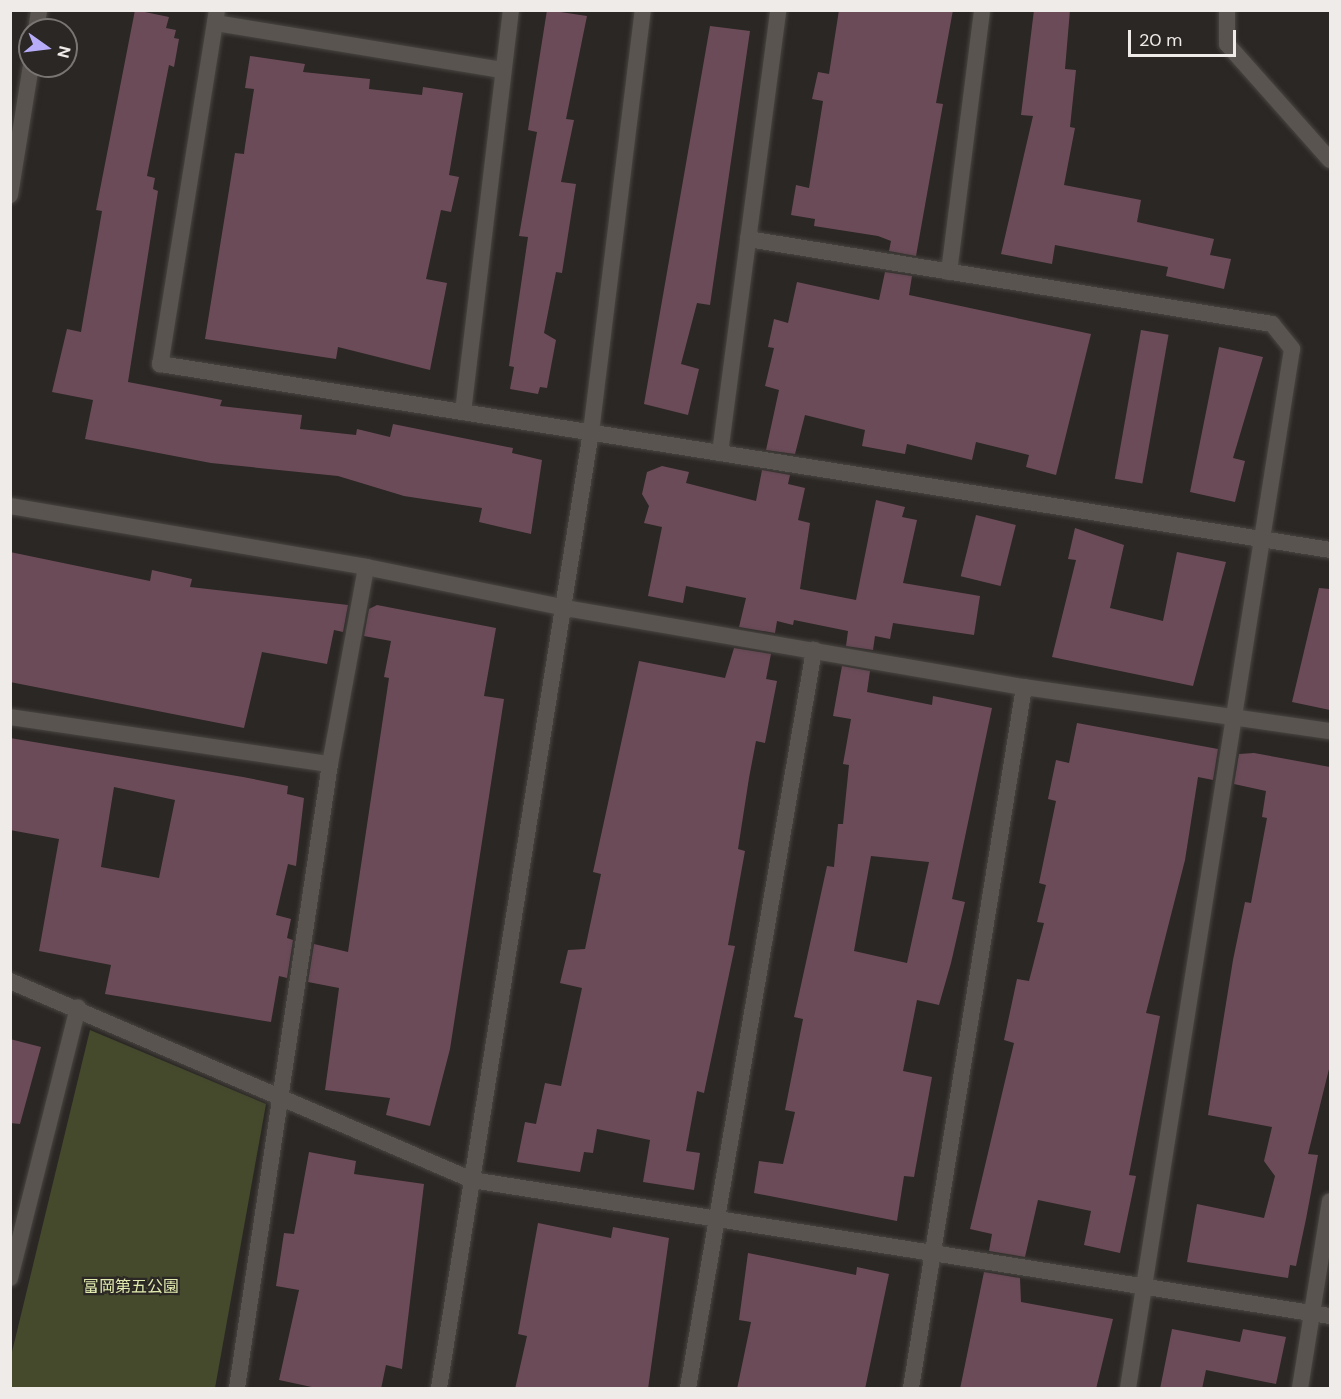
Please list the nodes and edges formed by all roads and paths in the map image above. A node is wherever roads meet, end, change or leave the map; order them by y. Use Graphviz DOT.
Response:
graph roads {
  1 [pos="511,10"];
  2 [pos="643,10"];
  3 [pos="778,10"];
  4 [pos="982,10"];
  5 [pos="1227,10"];
  6 [pos="216,17"];
  7 [pos="503,70"];
  8 [pos="29,78"];
  9 [pos="1330,160"];
  10 [pos="10,195"];
  11 [pos="748,239"];
  12 [pos="949,272"];
  13 [pos="463,412"];
  14 [pos="591,432"];
  15 [pos="720,453"];
  16 [pos="10,506"];
  17 [pos="1259,539"];
  18 [pos="1330,550"];
  19 [pos="366,567"];
  20 [pos="566,608"];
  21 [pos="814,650"];
  22 [pos="1024,687"];
  23 [pos="1234,715"];
  24 [pos="10,717"];
  25 [pos="1330,730"];
  26 [pos="330,764"];
  27 [pos="10,981"];
  28 [pos="78,1007"];
  29 [pos="283,1097"];
  30 [pos="472,1180"];
  31 [pos="1330,1201"];
  32 [pos="716,1216"];
  33 [pos="930,1254"];
  34 [pos="10,1278"];
  35 [pos="1147,1287"];
  36 [pos="1312,1313"];
  37 [pos="1330,1316"];
  38 [pos="237,1389"];
  39 [pos="440,1389"];
  40 [pos="688,1389"];
  41 [pos="911,1389"];
  42 [pos="1128,1389"];
  43 [pos="1300,1389"];
  1 -- 7 [label="street"];
  2 -- 14 [label="street"];
  3 -- 11 [label="street"];
  4 -- 12 [label="street"];
  5 -- 9 [label="street"];
  6 -- 7 [label="street"];
  6 -- 13 [label="street"];
  7 -- 13 [label="street"];
  8 -- 10 [label="street"];
  11 -- 12 [label="street"];
  11 -- 15 [label="street"];
  12 -- 17 [label="street"];
  13 -- 14 [label="street"];
  14 -- 15 [label="street"];
  14 -- 20 [label="street"];
  15 -- 17 [label="street"];
  16 -- 19 [label="street"];
  17 -- 18 [label="street"];
  17 -- 23 [label="street"];
  19 -- 20 [label="street"];
  19 -- 26 [label="street"];
  20 -- 21 [label="street"];
  20 -- 30 [label="street"];
  21 -- 22 [label="street"];
  21 -- 32 [label="street"];
  22 -- 23 [label="street"];
  22 -- 33 [label="street"];
  23 -- 25 [label="street"];
  23 -- 35 [label="street"];
  24 -- 26 [label="street"];
  26 -- 29 [label="street"];
  27 -- 28 [label="street"];
  28 -- 29 [label="street"];
  28 -- 34 [label="street"];
  29 -- 30 [label="street"];
  29 -- 38 [label="street"];
  30 -- 32 [label="street"];
  30 -- 39 [label="street"];
  31 -- 36 [label="street"];
  32 -- 33 [label="street"];
  32 -- 40 [label="street"];
  33 -- 35 [label="street"];
  33 -- 41 [label="street"];
  35 -- 36 [label="street"];
  35 -- 42 [label="street"];
  36 -- 37 [label="street"];
  36 -- 43 [label="street"];
}
